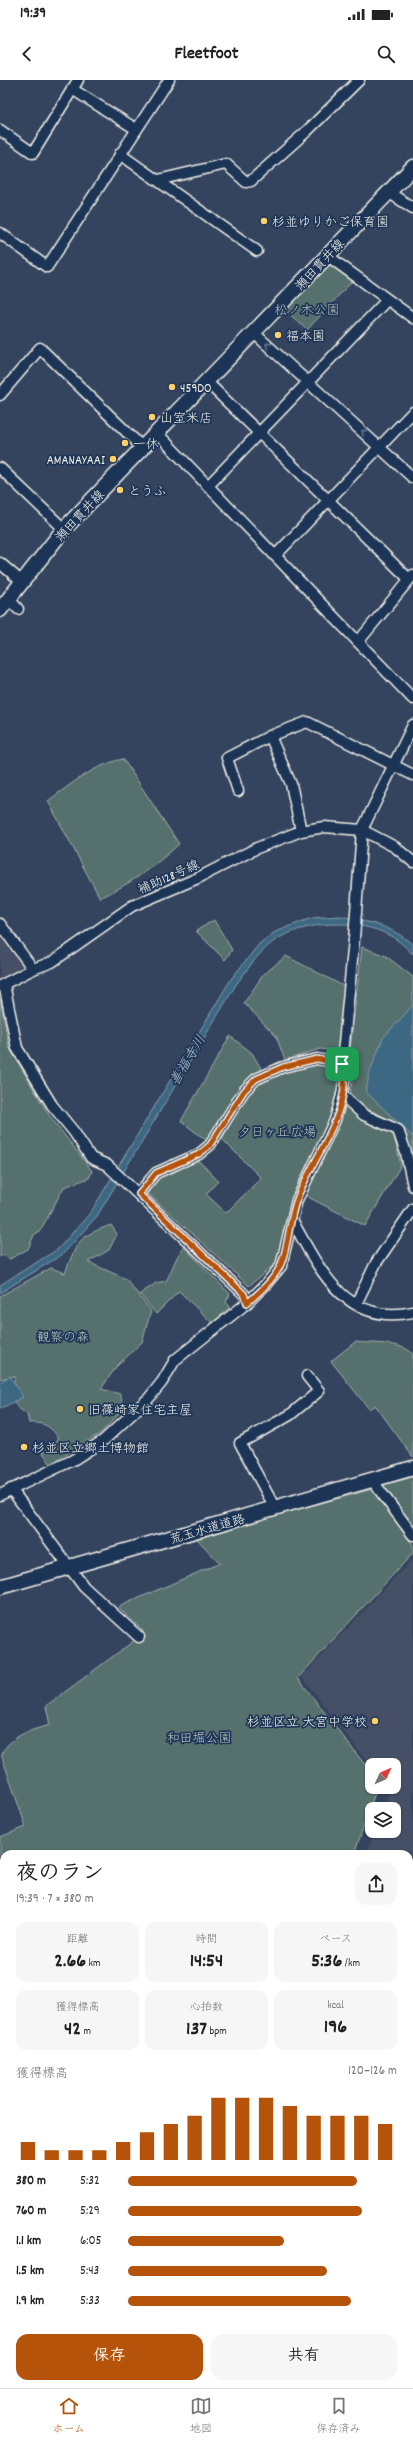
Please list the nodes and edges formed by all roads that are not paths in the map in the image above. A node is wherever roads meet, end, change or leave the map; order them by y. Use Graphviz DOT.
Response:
graph roads {
  1 [pos="168,80"];
  2 [pos="359,80"];
  3 [pos="75,83"];
  4 [pos="136,129"];
  5 [pos="0,130"];
  6 [pos="120,154"];
  7 [pos="413,167"];
  8 [pos="158,180"];
  9 [pos="388,192"];
  10 [pos="413,208"];
  11 [pos="0,233"];
  12 [pos="257,251"];
  13 [pos="328,256"];
  14 [pos="387,300"];
  15 [pos="413,318"];
  16 [pos="254,333"];
  17 [pos="206,381"];
  18 [pos="308,381"];
  19 [pos="0,395"];
  20 [pos="413,412"];
  21 [pos="259,432"];
  22 [pos="157,433"];
  23 [pos="143,448"];
  24 [pos="381,448"];
  25 [pos="0,468"];
  26 [pos="413,478"];
  27 [pos="208,486"];
  28 [pos="330,501"];
  29 [pos="64,530"];
  30 [pos="276,556"];
  31 [pos="0,563"];
  32 [pos="412,576"];
  33 [pos="22,582"];
  34 [pos="9,606"];
  35 [pos="358,642"];
  36 [pos="413,699"];
  37 [pos="413,725"];
  38 [pos="270,736"];
  39 [pos="393,764"];
  40 [pos="413,775"];
  41 [pos="238,791"];
  42 [pos="362,830"];
  43 [pos="302,831"];
  44 [pos="413,862"];
  45 [pos="0,924"];
  46 [pos="33,969"];
  47 [pos="2,985"];
  48 [pos="342,1064"];
  49 [pos="342,1095"];
  50 [pos="413,1186"];
  51 [pos="139,1194"];
  52 [pos="413,1209"];
  53 [pos="292,1220"];
  54 [pos="247,1303"];
  55 [pos="356,1304"];
  56 [pos="413,1312"];
  57 [pos="308,1376"];
  58 [pos="413,1468"];
  59 [pos="372,1480"];
  60 [pos="11,1489"];
  61 [pos="0,1495"];
  62 [pos="274,1508"];
  63 [pos="413,1535"];
  64 [pos="69,1567"];
  65 [pos="0,1587"];
  66 [pos="139,1637"];
  1 -- 4 [label="street"];
  2 -- 8 [label="street"];
  3 -- 4 [label="street"];
  3 -- 5 [label="street"];
  4 -- 6 [label="street"];
  6 -- 8 [label="street"];
  6 -- 11 [label="street"];
  7 -- 9 [label="main road, 瀬田貫井線"];
  8 -- 12 [label="street"];
  9 -- 10 [label="street"];
  9 -- 13 [label="main road, 瀬田貫井線"];
  13 -- 14 [label="street"];
  13 -- 16 [label="main road, 瀬田貫井線"];
  14 -- 15 [label="street"];
  14 -- 18 [label="street"];
  16 -- 17 [label="main road, 瀬田貫井線"];
  18 -- 16 [label="street, one-way"];
  17 -- 21 [label="street"];
  17 -- 22 [label="main road, 瀬田貫井線"];
  18 -- 21 [label="street"];
  24 -- 18 [label="street, one-way"];
  19 -- 23 [label="street"];
  20 -- 24 [label="street"];
  21 -- 27 [label="street"];
  21 -- 28 [label="street"];
  22 -- 23 [label="main road, 瀬田貫井線"];
  22 -- 27 [label="street"];
  23 -- 29 [label="main road, 瀬田貫井線"];
  24 -- 26 [label="street"];
  24 -- 28 [label="street"];
  25 -- 29 [label="street"];
  27 -- 30 [label="street"];
  28 -- 30 [label="street"];
  28 -- 32 [label="street"];
  29 -- 33 [label="main road, 瀬田貫井線"];
  30 -- 35 [label="street"];
  31 -- 33 [label="street"];
  32 -- 35 [label="street"];
  33 -- 34 [label="main road, 瀬田貫井線"];
  35 -- 36 [label="street"];
  37 -- 39 [label="street"];
  38 -- 39 [label="street"];
  38 -- 41 [label="street"];
  38 -- 43 [label="street"];
  39 -- 40 [label="street"];
  39 -- 42 [label="street"];
  42 -- 43 [label="street, 補助128号線"];
  42 -- 44 [label="street"];
  42 -- 48 [label="street"];
  43 -- 46 [label="street, 補助128号線"];
  45 -- 46 [label="street"];
  46 -- 47 [label="street, 補助128号線"];
  47 -- 51 [label="street"];
  48 -- 49 [label="street"];
  48 -- 51 [label="street"];
  49 -- 50 [label="street"];
  49 -- 53 [label="street"];
  51 -- 54 [label="street"];
  52 -- 55 [label="street"];
  53 -- 54 [label="street"];
  53 -- 55 [label="street"];
  54 -- 60 [label="street"];
  55 -- 56 [label="street"];
  57 -- 62 [label="street"];
  58 -- 59 [label="main road, 荒玉水道道路"];
  59 -- 62 [label="main road, 荒玉水道道路"];
  59 -- 63 [label="street"];
  60 -- 61 [label="street"];
  60 -- 64 [label="street"];
  62 -- 64 [label="main road, 荒玉水道道路"];
  64 -- 65 [label="main road, 荒玉水道道路"];
  64 -- 66 [label="street"];
}
